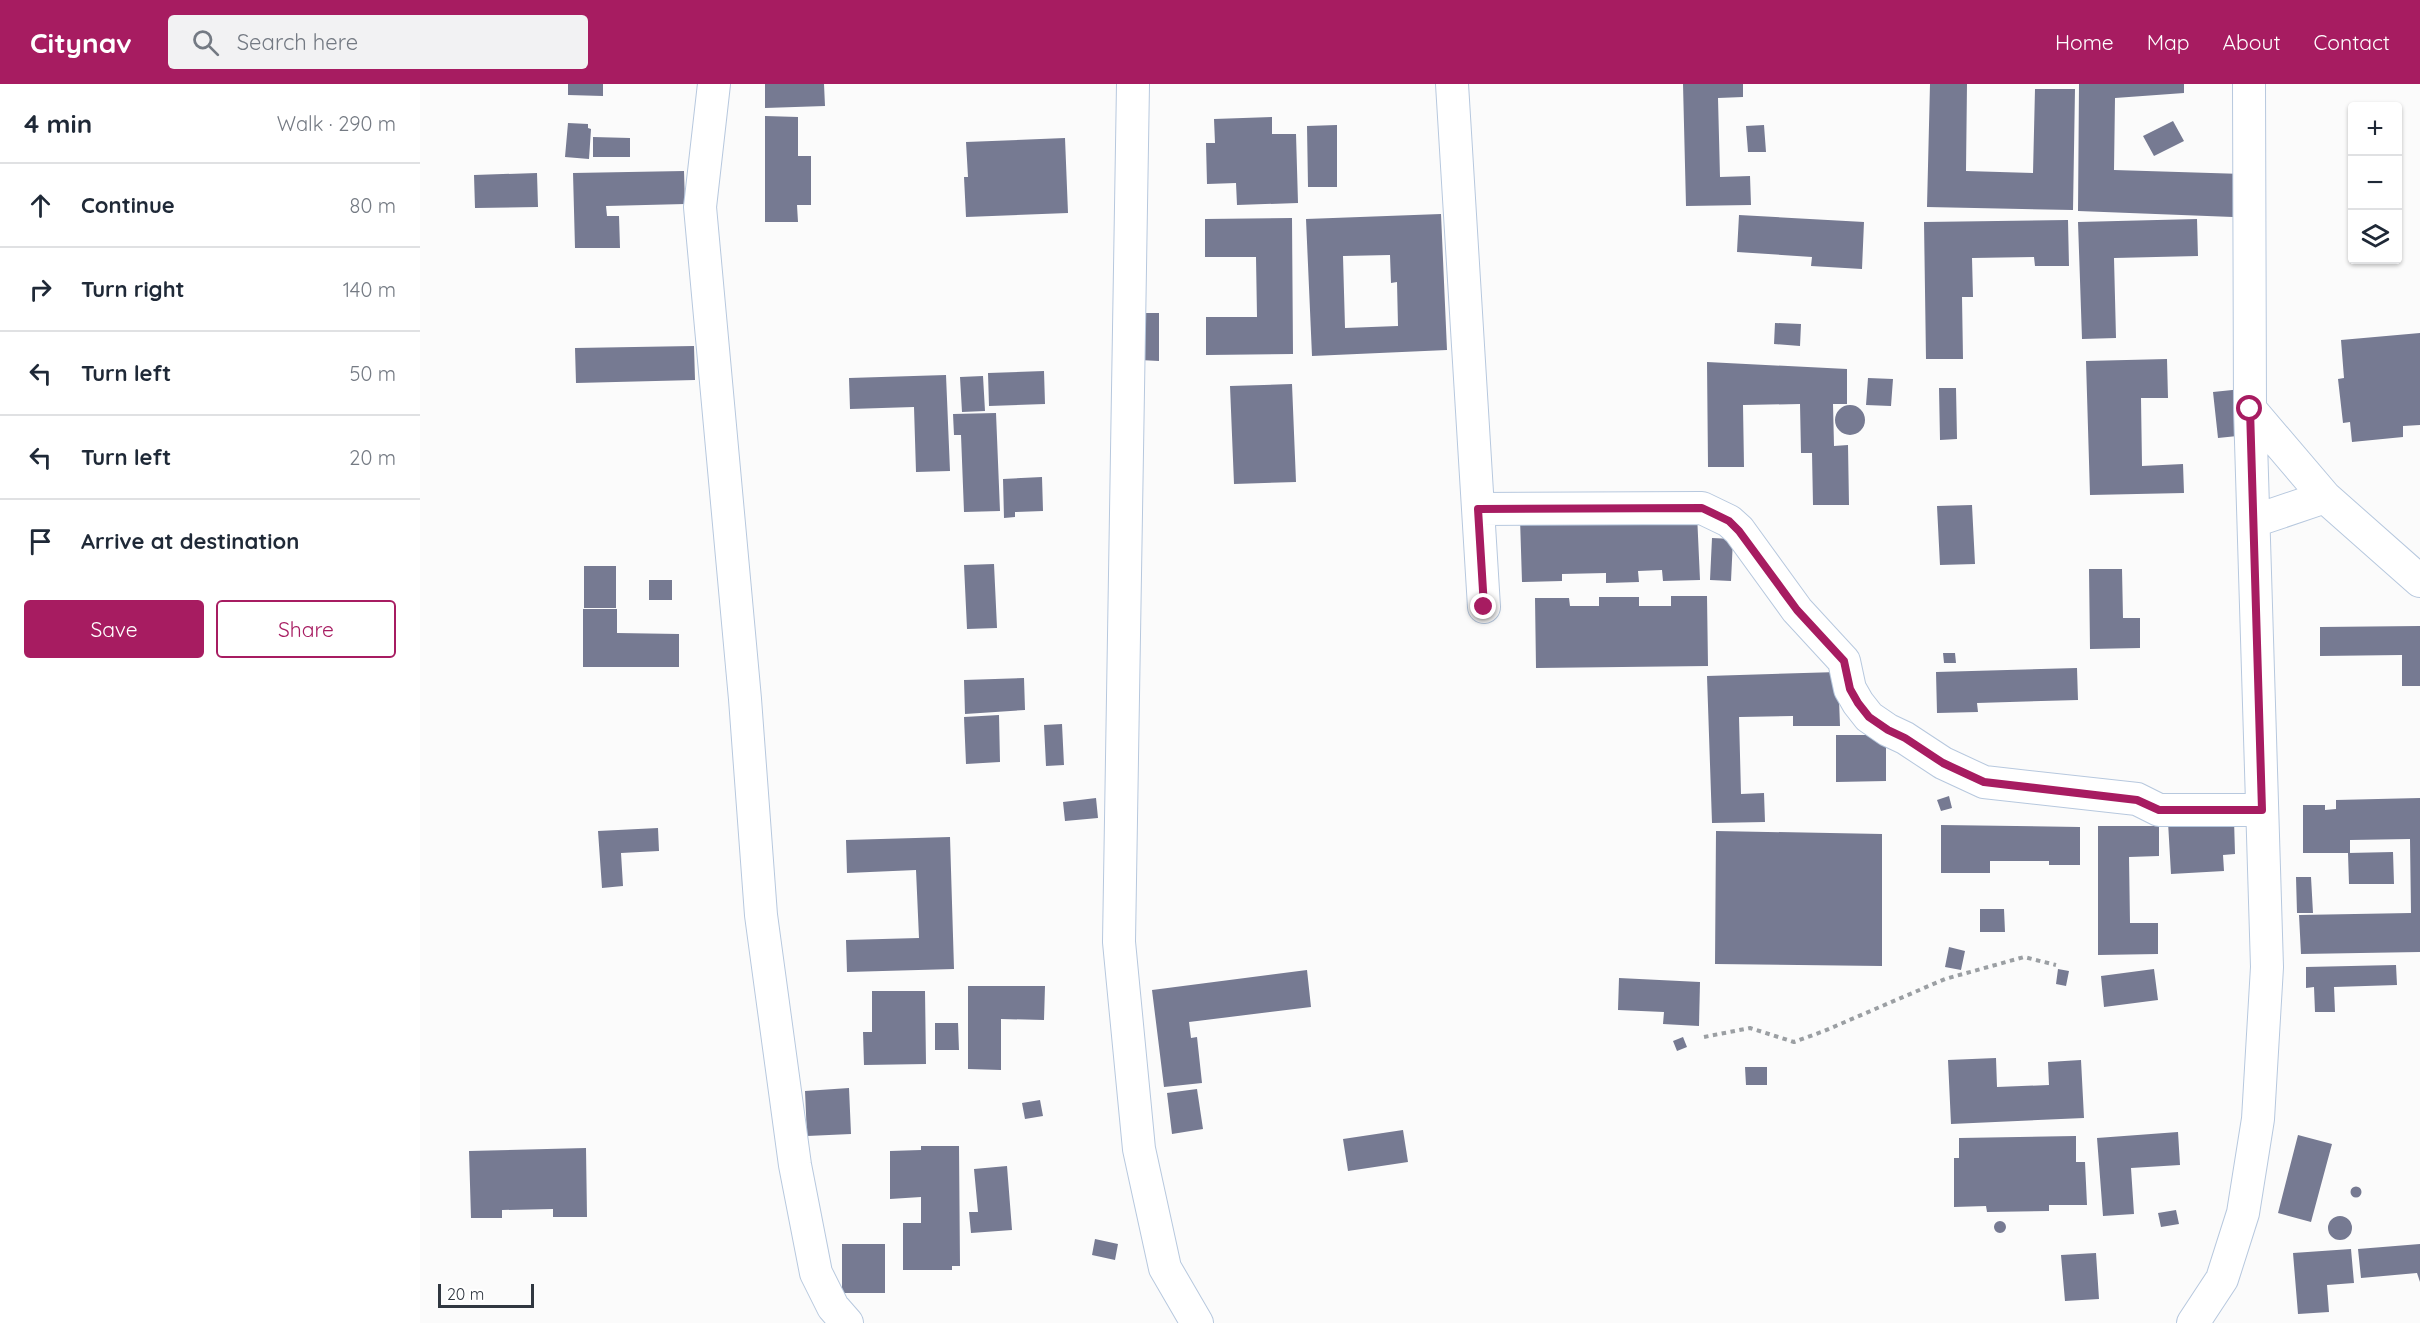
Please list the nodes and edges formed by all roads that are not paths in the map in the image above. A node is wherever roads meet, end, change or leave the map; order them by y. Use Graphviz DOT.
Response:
graph roads {
  1 [pos="714,84"];
  2 [pos="1133,84"];
  3 [pos="1452,84"];
  4 [pos="2249,84"];
  5 [pos="2250,409"];
  6 [pos="2325,497"];
  7 [pos="1478,509"];
  8 [pos="2254,520"];
  9 [pos="2420,581"];
  10 [pos="1484,607"];
  11 [pos="2262,810"];
  12 [pos="847,1323"];
  13 [pos="1197,1323"];
  14 [pos="2193,1323"];
  1 -- 12 [label="street"];
  2 -- 13 [label="street"];
  3 -- 7 [label="street"];
  4 -- 5 [label="street"];
  5 -- 6 [label="street"];
  5 -- 8 [label="street"];
  6 -- 8 [label="street"];
  6 -- 9 [label="street"];
  7 -- 10 [label="street"];
  7 -- 11 [label="street"];
  8 -- 11 [label="street"];
  11 -- 14 [label="street"];
}
